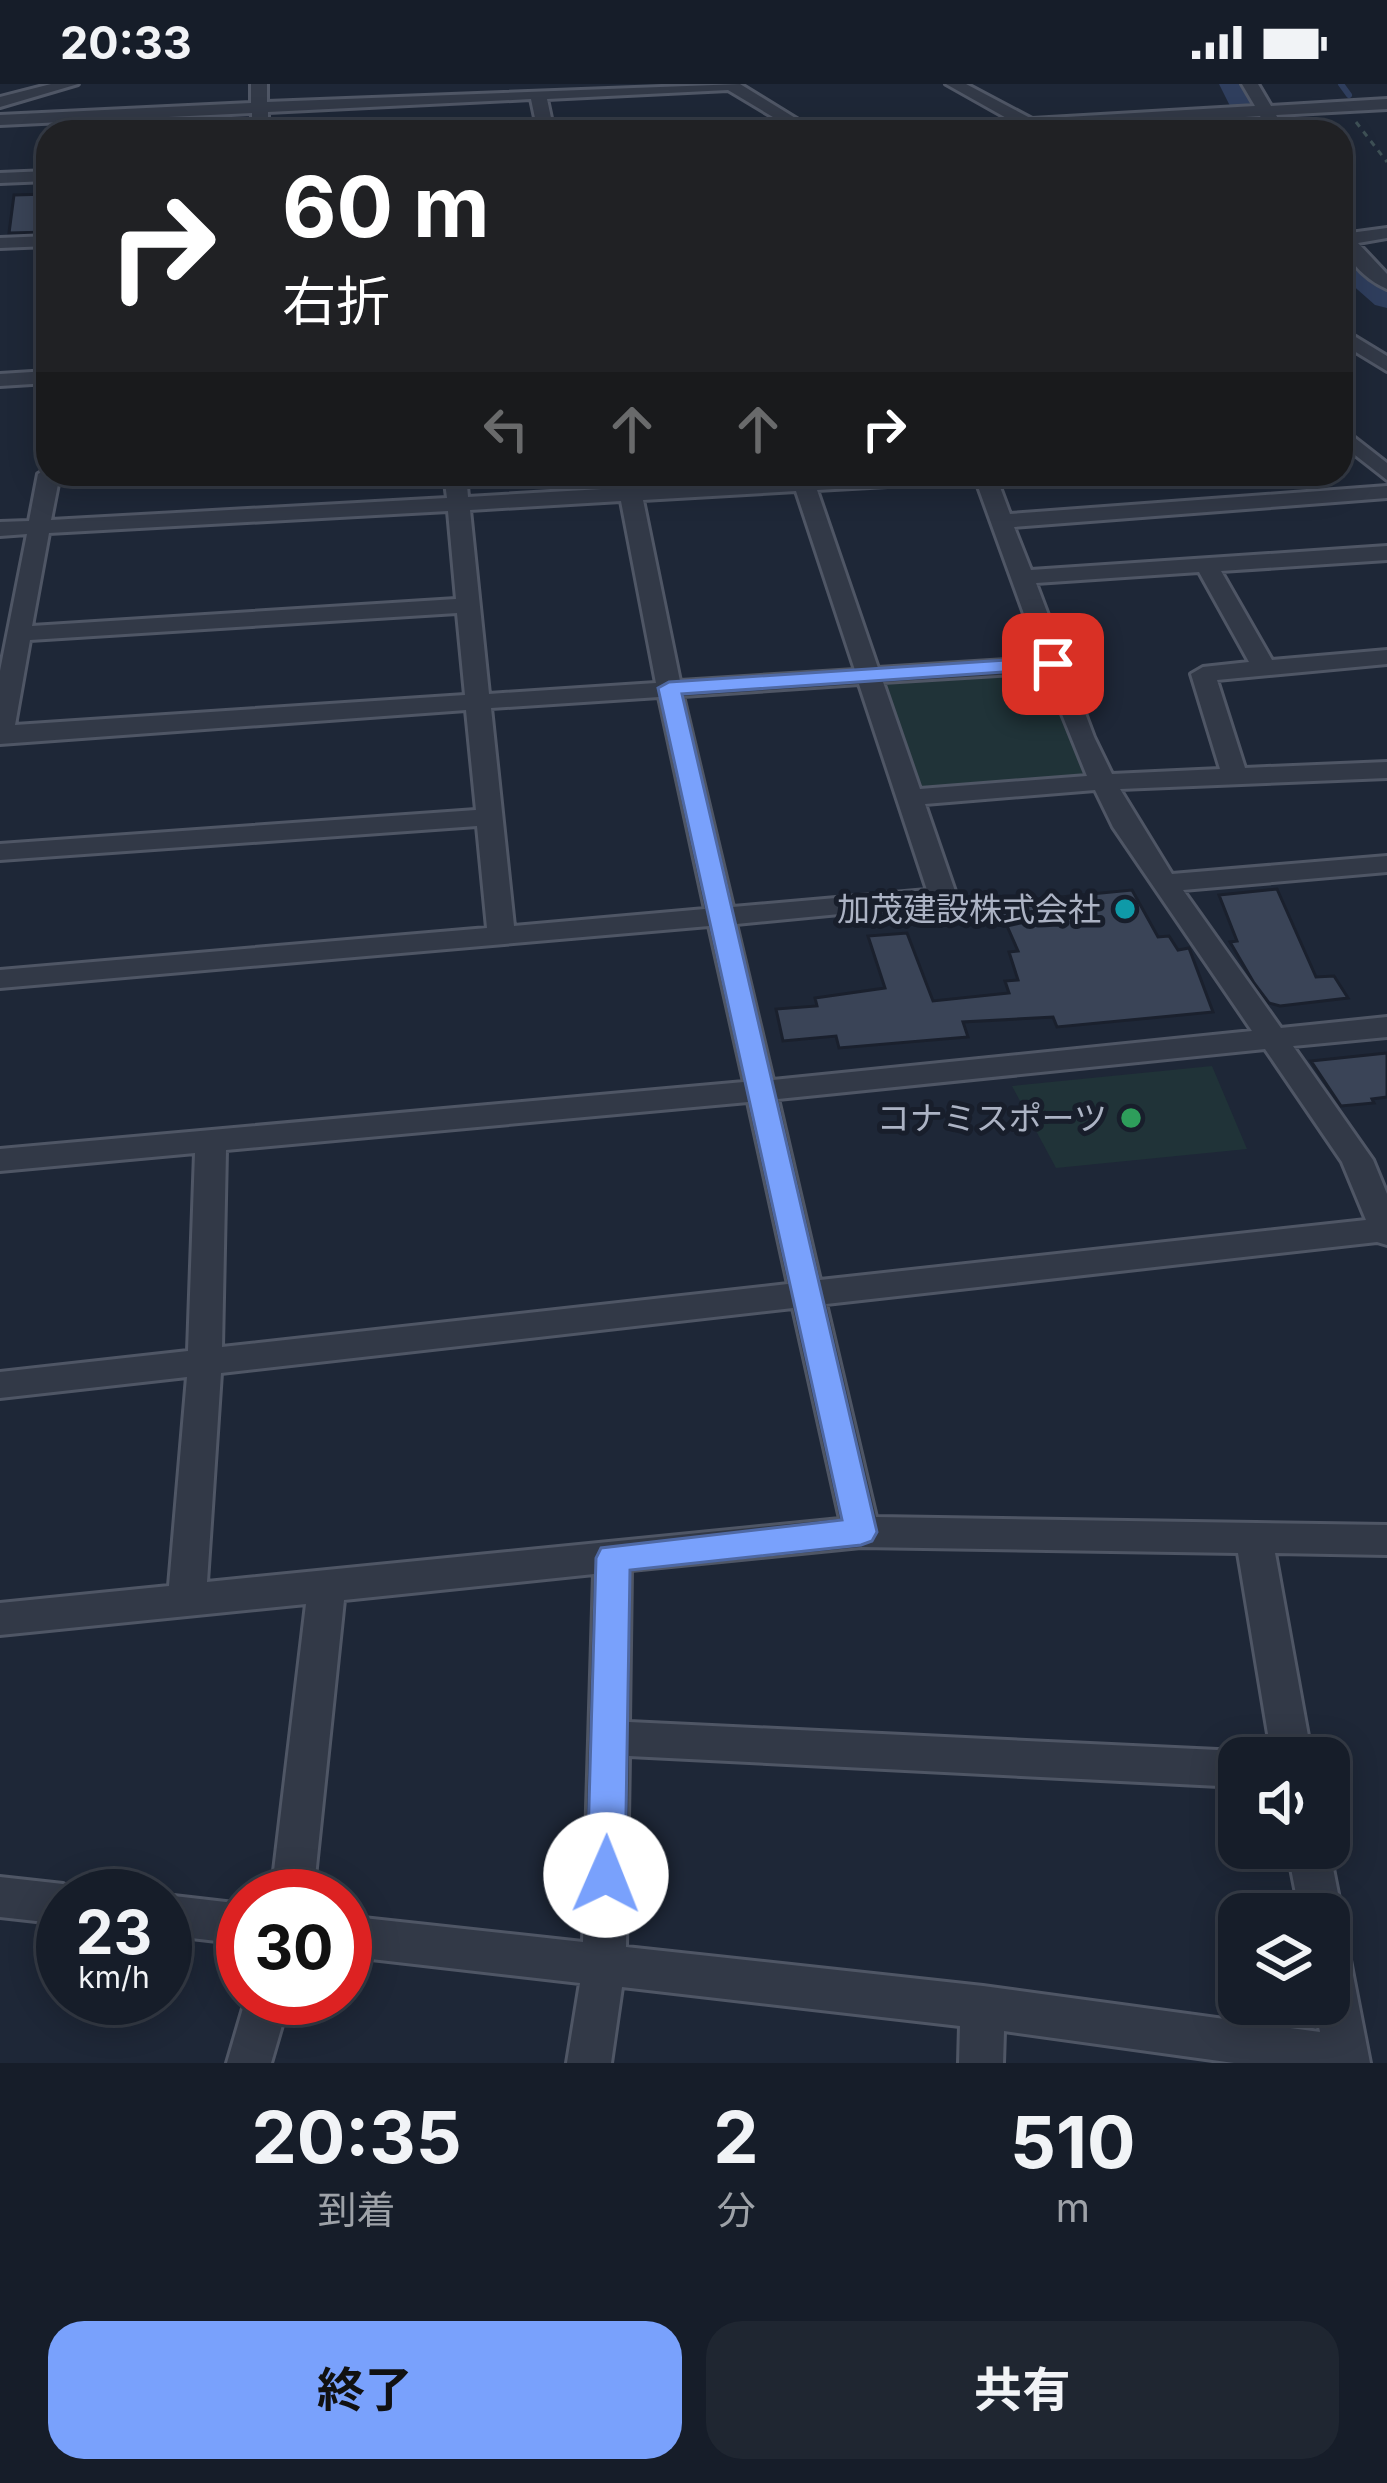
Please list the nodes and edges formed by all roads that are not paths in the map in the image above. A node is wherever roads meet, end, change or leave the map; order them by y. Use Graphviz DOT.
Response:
graph roads {
  1 [pos="70,84"];
  2 [pos="260,84"];
  3 [pos="954,84"];
  4 [pos="1214,84"];
  5 [pos="1250,84"];
  6 [pos="1330,84"];
  7 [pos="731,85"];
  8 [pos="538,94"];
  9 [pos="382,101"];
  10 [pos="0,102"];
  11 [pos="1387,104"];
  12 [pos="260,107"];
  13 [pos="139,108"];
  14 [pos="1349,112"];
  15 [pos="1387,115"];
  16 [pos="0,120"];
  17 [pos="135,120"];
  18 [pos="260,120"];
  19 [pos="544,120"];
  20 [pos="790,120"];
  21 [pos="1021,120"];
  22 [pos="1231,120"];
  23 [pos="1271,120"];
  24 [pos="36,176"];
  25 [pos="0,178"];
  26 [pos="36,188"];
  27 [pos="0,189"];
  28 [pos="1387,233"];
  29 [pos="1353,237"];
  30 [pos="36,242"];
  31 [pos="0,243"];
  32 [pos="1353,249"];
  33 [pos="1387,283"];
  34 [pos="1353,343"];
  35 [pos="1387,365"];
  36 [pos="36,378"];
  37 [pos="0,380"];
  38 [pos="1387,449"];
  39 [pos="1353,452"];
  40 [pos="1353,453"];
  41 [pos="1387,474"];
  42 [pos="47,486"];
  43 [pos="458,486"];
  44 [pos="621,486"];
  45 [pos="629,486"];
  46 [pos="805,486"];
  47 [pos="991,486"];
  48 [pos="1387,492"];
  49 [pos="462,506"];
  50 [pos="1001,521"];
  51 [pos="39,529"];
  52 [pos="0,530"];
  53 [pos="1387,553"];
  54 [pos="1206,565"];
  55 [pos="1022,578"];
  56 [pos="466,605"];
  57 [pos="19,634"];
  58 [pos="1387,657"];
  59 [pos="1053,664"];
  60 [pos="1264,668"];
  61 [pos="869,674"];
  62 [pos="669,688"];
  63 [pos="475,702"];
  64 [pos="0,734"];
  65 [pos="1387,770"];
  66 [pos="1235,778"];
  67 [pos="1103,782"];
  68 [pos="913,797"];
  69 [pos="488,817"];
  70 [pos="0,852"];
  71 [pos="1387,865"];
  72 [pos="1164,883"];
  73 [pos="724,916"];
  74 [pos="501,932"];
  75 [pos="0,979"];
  76 [pos="1387,1027"];
  77 [pos="1277,1039"];
  78 [pos="761,1091"];
  79 [pos="212,1138"];
  80 [pos="0,1160"];
  81 [pos="1386,1231"];
  82 [pos="807,1295"];
  83 [pos="205,1361"];
  84 [pos="0,1385"];
  85 [pos="861,1532"];
  86 [pos="1253,1538"];
  87 [pos="1387,1540"];
  88 [pos="613,1558"];
  89 [pos="327,1586"];
  90 [pos="187,1598"];
  91 [pos="0,1619"];
  92 [pos="1288,1737"];
  93 [pos="609,1738"];
  94 [pos="1218,1768"];
  95 [pos="295,1869"];
  96 [pos="0,1897"];
  97 [pos="36,1901"];
  98 [pos="372,1939"];
  99 [pos="604,1966"];
  100 [pos="983,2007"];
  101 [pos="260,2025"];
  102 [pos="1341,2025"];
  103 [pos="1348,2060"];
  104 [pos="249,2063"];
  105 [pos="590,2063"];
  106 [pos="981,2063"];
  1 -- 10 [label="street"];
  2 -- 12 [label="street"];
  3 -- 21 [label="street"];
  4 -- 22 [label="street"];
  5 -- 23 [label="street"];
  6 -- 14 [label="street"];
  7 -- 8 [label="street"];
  7 -- 20 [label="street"];
  8 -- 9 [label="street"];
  8 -- 19 [label="street"];
  9 -- 12 [label="street"];
  11 -- 14 [label="street"];
  12 -- 13 [label="street"];
  12 -- 18 [label="street"];
  13 -- 16 [label="street"];
  13 -- 17 [label="street"];
  14 -- 15 [label="street"];
  14 -- 23 [label="street"];
  24 -- 25 [label="street"];
  26 -- 27 [label="street"];
  28 -- 29 [label="street"];
  30 -- 31 [label="street"];
  32 -- 33 [label="street"];
  34 -- 35 [label="street"];
  36 -- 37 [label="street"];
  38 -- 39 [label="street"];
  40 -- 41 [label="street"];
  42 -- 51 [label="street"];
  43 -- 49 [label="street"];
  44 -- 49 [label="street"];
  45 -- 62 [label="street"];
  46 -- 61 [label="street"];
  47 -- 50 [label="street"];
  48 -- 50 [label="street"];
  49 -- 51 [label="street"];
  49 -- 56 [label="street"];
  50 -- 55 [label="street"];
  51 -- 52 [label="street"];
  51 -- 57 [label="street"];
  53 -- 54 [label="street"];
  54 -- 55 [label="street"];
  54 -- 60 [label="street"];
  55 -- 59 [label="street"];
  56 -- 57 [label="street"];
  56 -- 63 [label="street"];
  57 -- 64 [label="street"];
  58 -- 60 [label="street"];
  59 -- 61 [label="street"];
  59 -- 67 [label="street"];
  60 -- 66 [label="street"];
  61 -- 62 [label="street"];
  61 -- 68 [label="street"];
  62 -- 63 [label="street"];
  62 -- 73 [label="street"];
  63 -- 64 [label="street"];
  63 -- 69 [label="street"];
  65 -- 66 [label="street"];
  66 -- 67 [label="street"];
  67 -- 68 [label="street"];
  67 -- 72 [label="street"];
  68 -- 73 [label="street"];
  69 -- 70 [label="street"];
  69 -- 74 [label="street"];
  71 -- 72 [label="street"];
  72 -- 77 [label="street"];
  73 -- 74 [label="street"];
  73 -- 78 [label="street"];
  74 -- 75 [label="street"];
  76 -- 77 [label="street"];
  77 -- 78 [label="street"];
  77 -- 81 [label="street"];
  78 -- 79 [label="street"];
  78 -- 82 [label="street"];
  79 -- 80 [label="street"];
  79 -- 83 [label="street"];
  81 -- 82 [label="street"];
  82 -- 83 [label="street"];
  82 -- 85 [label="street"];
  83 -- 84 [label="street"];
  83 -- 90 [label="street"];
  85 -- 86 [label="street"];
  85 -- 88 [label="street"];
  86 -- 87 [label="street"];
  86 -- 92 [label="street"];
  88 -- 89 [label="street"];
  88 -- 93 [label="street"];
  89 -- 90 [label="street"];
  89 -- 95 [label="street"];
  90 -- 91 [label="street"];
  93 -- 94 [label="street"];
  93 -- 99 [label="street"];
  96 -- 97 [label="street"];
  98 -- 99 [label="street"];
  99 -- 100 [label="street"];
  99 -- 105 [label="street"];
  100 -- 103 [label="street"];
  100 -- 106 [label="street"];
  101 -- 104 [label="street"];
  102 -- 103 [label="street"];
}
